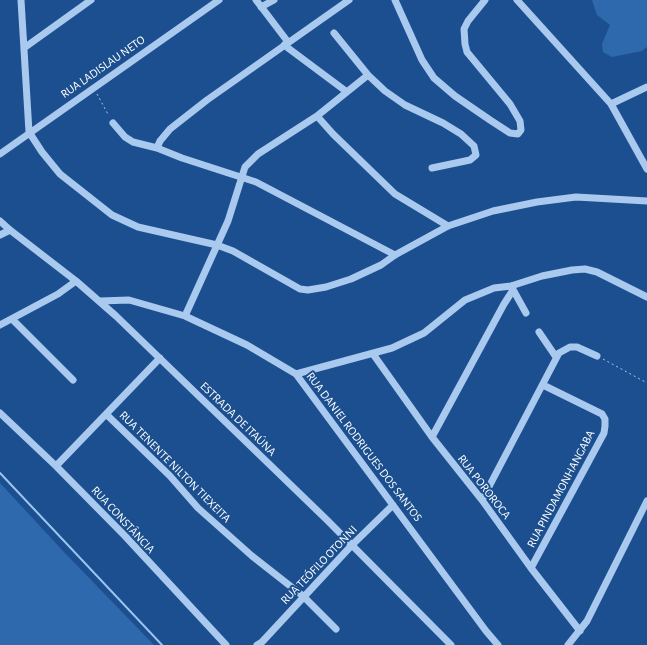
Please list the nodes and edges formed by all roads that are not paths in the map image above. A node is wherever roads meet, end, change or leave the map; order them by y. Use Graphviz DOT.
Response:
graph roads {
  1 [pos="21,0"];
  2 [pos="91,0"];
  3 [pos="219,0"];
  4 [pos="256,0"];
  5 [pos="274,0"];
  6 [pos="349,0"];
  7 [pos="395,0"];
  8 [pos="485,0"];
  9 [pos="517,0"];
  10 [pos="260,6"];
  11 [pos="334,33"];
  12 [pos="286,43"];
  13 [pos="24,48"];
  14 [pos="368,75"];
  15 [pos="647,88"];
  16 [pos="347,92"];
  17 [pos="612,104"];
  18 [pos="317,116"];
  19 [pos="113,123"];
  20 [pos="29,132"];
  21 [pos="158,148"];
  22 [pos="0,154"];
  23 [pos="432,168"];
  24 [pos="647,169"];
  25 [pos="241,176"];
  26 [pos="647,202"];
  27 [pos="0,221"];
  28 [pos="448,226"];
  29 [pos="10,230"];
  30 [pos="0,235"];
  31 [pos="217,245"];
  32 [pos="395,255"];
  33 [pos="76,281"];
  34 [pos="512,288"];
  35 [pos="647,297"];
  36 [pos="100,301"];
  37 [pos="526,313"];
  38 [pos="185,316"];
  39 [pos="12,319"];
  40 [pos="0,325"];
  41 [pos="539,332"];
  42 [pos="373,354"];
  43 [pos="597,356"];
  44 [pos="556,357"];
  45 [pos="160,358"];
  46 [pos="296,374"];
  47 [pos="73,380"];
  48 [pos="543,384"];
  49 [pos="0,413"];
  50 [pos="106,414"];
  51 [pos="432,437"];
  52 [pos="56,466"];
  53 [pos="482,500"];
  54 [pos="647,501"];
  55 [pos="393,505"];
  56 [pos="351,546"];
  57 [pos="531,568"];
  58 [pos="303,596"];
  59 [pos="336,629"];
  60 [pos="580,631"];
  61 [pos="260,644"];
  62 [pos="226,645"];
  63 [pos="451,645"];
  64 [pos="498,645"];
  65 [pos="568,645"];
  1 -- 13 [label="street"];
  2 -- 13 [label="street"];
  3 -- 20 [label="street, RUA LADISLAU NETO"];
  4 -- 10 [label="street"];
  5 -- 10 [label="street"];
  6 -- 12 [label="street"];
  7 -- 8 [label="street"];
  9 -- 17 [label="street"];
  10 -- 12 [label="street"];
  11 -- 14 [label="street"];
  12 -- 16 [label="street"];
  12 -- 21 [label="street"];
  13 -- 20 [label="street"];
  14 -- 16 [label="street"];
  14 -- 23 [label="street"];
  15 -- 17 [label="street"];
  16 -- 18 [label="street"];
  17 -- 24 [label="street"];
  18 -- 25 [label="street"];
  18 -- 28 [label="street"];
  19 -- 21 [label="street"];
  20 -- 22 [label="street, RUA LADISLAU NETO"];
  20 -- 31 [label="street"];
  21 -- 25 [label="street"];
  25 -- 31 [label="street"];
  25 -- 32 [label="street"];
  26 -- 28 [label="street"];
  27 -- 29 [label="street, ESTRADA DE ITAÚNA"];
  28 -- 32 [label="street"];
  29 -- 30 [label="street"];
  29 -- 33 [label="street, ESTRADA DE ITAÚNA"];
  31 -- 32 [label="street"];
  31 -- 38 [label="street"];
  33 -- 36 [label="street, ESTRADA DE ITAÚNA"];
  33 -- 39 [label="street"];
  34 -- 35 [label="street"];
  34 -- 37 [label="street"];
  34 -- 42 [label="street"];
  34 -- 51 [label="street"];
  36 -- 38 [label="street, RUA DANIEL RODRIGUES DOS SANTOS"];
  36 -- 45 [label="street, ESTRADA DE ITAÚNA"];
  38 -- 46 [label="street, RUA DANIEL RODRIGUES DOS SANTOS"];
  39 -- 40 [label="street"];
  39 -- 47 [label="street"];
  41 -- 44 [label="street"];
  42 -- 46 [label="street"];
  42 -- 51 [label="street, RUA POROROCA"];
  43 -- 44 [label="street"];
  44 -- 48 [label="street"];
  45 -- 50 [label="street"];
  45 -- 56 [label="street, ESTRADA DE ITAÚNA"];
  46 -- 55 [label="street, RUA DANIEL RODRIGUES DOS SANTOS"];
  48 -- 53 [label="street"];
  48 -- 57 [label="street, RUA PINDAMONHANGABA"];
  49 -- 52 [label="street, RUA CONSTÂNCIA"];
  50 -- 52 [label="street"];
  50 -- 58 [label="street, RUA TENENTE NILTON TIEXEITA"];
  51 -- 53 [label="street, RUA POROROCA"];
  52 -- 62 [label="street, RUA CONSTÂNCIA"];
  53 -- 57 [label="street, RUA POROROCA"];
  54 -- 60 [label="street"];
  55 -- 56 [label="street, RUA TEÓFILO OTONNI"];
  55 -- 64 [label="street, RUA DANIEL RODRIGUES DOS SANTOS"];
  56 -- 58 [label="street, RUA TEÓFILO OTONNI"];
  56 -- 63 [label="street, ESTRADA DE ITAÚNA"];
  57 -- 60 [label="street, RUA POROROCA"];
  58 -- 59 [label="street, RUA TENENTE NILTON TIEXEITA"];
  58 -- 61 [label="street, RUA TEÓFILO OTONNI"];
  60 -- 65 [label="street"];
}
